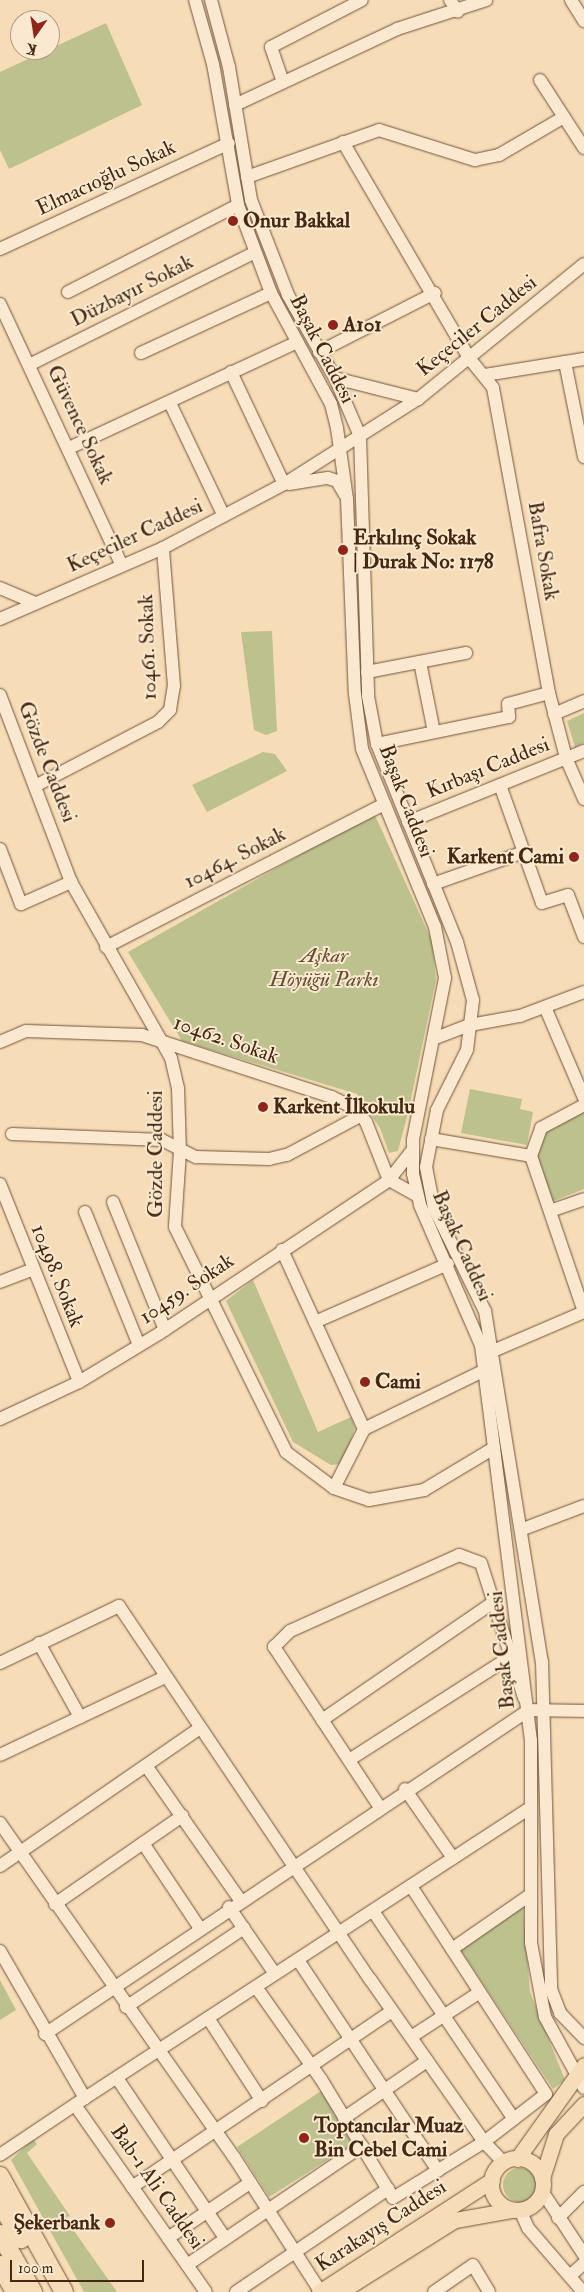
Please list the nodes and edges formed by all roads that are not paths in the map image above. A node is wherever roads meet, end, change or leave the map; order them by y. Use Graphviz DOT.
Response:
graph roads {
  1 [pos="195,0"];
  2 [pos="211,0"];
  3 [pos="362,0"];
  4 [pos="450,0"];
  5 [pos="486,0"];
  6 [pos="571,0"];
  7 [pos="458,12"];
  8 [pos="584,21"];
  9 [pos="540,80"];
  10 [pos="284,82"];
  11 [pos="235,105"];
  12 [pos="564,118"];
  13 [pos="343,142"];
  14 [pos="229,143"];
  15 [pos="584,148"];
  16 [pos="247,177"];
  17 [pos="238,205"];
  18 [pos="0,249"];
  19 [pos="254,253"];
  20 [pos="584,264"];
  21 [pos="68,292"];
  22 [pos="271,293"];
  23 [pos="435,293"];
  24 [pos="0,304"];
  25 [pos="297,342"];
  26 [pos="319,352"];
  27 [pos="141,353"];
  28 [pos="469,358"];
  29 [pos="584,360"];
  30 [pos="566,362"];
  31 [pos="29,365"];
  32 [pos="231,372"];
  33 [pos="485,375"];
  34 [pos="335,378"];
  35 [pos="418,399"];
  36 [pos="170,403"];
  37 [pos="360,436"];
  38 [pos="69,448"];
  39 [pos="342,448"];
  40 [pos="584,457"];
  41 [pos="284,484"];
  42 [pos="347,499"];
  43 [pos="224,516"];
  44 [pos="163,548"];
  45 [pos="121,564"];
  46 [pos="0,588"];
  47 [pos="36,603"];
  48 [pos="0,619"];
  49 [pos="466,653"];
  50 [pos="420,662"];
  51 [pos="367,672"];
  52 [pos="548,693"];
  53 [pos="0,695"];
  54 [pos="584,701"];
  55 [pos="554,714"];
  56 [pos="434,732"];
  57 [pos="377,744"];
  58 [pos="584,751"];
  59 [pos="566,758"];
  60 [pos="500,785"];
  61 [pos="35,786"];
  62 [pos="584,799"];
  63 [pos="382,806"];
  64 [pos="408,822"];
  65 [pos="0,849"];
  66 [pos="524,852"];
  67 [pos="71,882"];
  68 [pos="433,884"];
  69 [pos="584,937"];
  70 [pos="106,947"];
  71 [pos="584,992"];
  72 [pos="545,1007"];
  73 [pos="470,1024"];
  74 [pos="434,1039"];
  75 [pos="164,1040"];
  76 [pos="0,1042"];
  77 [pos="584,1098"];
  78 [pos="584,1105"];
  79 [pos="362,1115"];
  80 [pos="12,1134"];
  81 [pos="431,1138"];
  82 [pos="180,1150"];
  83 [pos="412,1152"];
  84 [pos="531,1156"];
  85 [pos="389,1180"];
  86 [pos="0,1184"];
  87 [pos="416,1195"];
  88 [pos="584,1199"];
  89 [pos="113,1202"];
  90 [pos="550,1211"];
  91 [pos="85,1212"];
  92 [pos="282,1250"];
  93 [pos="448,1264"];
  94 [pos="31,1270"];
  95 [pos="0,1282"];
  96 [pos="208,1300"];
  97 [pos="584,1312"];
  98 [pos="315,1322"];
  99 [pos="164,1330"];
  100 [pos="139,1345"];
  101 [pos="493,1351"];
  102 [pos="485,1370"];
  103 [pos="79,1382"];
  104 [pos="0,1419"];
  105 [pos="364,1429"];
  106 [pos="494,1448"];
  107 [pos="334,1488"];
  108 [pos="584,1506"];
  109 [pos="523,1529"];
  110 [pos="494,1602"];
  111 [pos="39,1643"];
  112 [pos="510,1657"];
  113 [pos="0,1662"];
  114 [pos="165,1677"];
  115 [pos="535,1709"];
  116 [pos="584,1711"];
  117 [pos="80,1717"];
  118 [pos="322,1720"];
  119 [pos="200,1728"];
  120 [pos="0,1755"];
  121 [pos="349,1760"];
  122 [pos="147,1767"];
  123 [pos="405,1789"];
  124 [pos="380,1806"];
  125 [pos="530,1808"];
  126 [pos="182,1816"];
  127 [pos="0,1823"];
  128 [pos="143,1844"];
  129 [pos="21,1854"];
  130 [pos="453,1858"];
  131 [pos="294,1865"];
  132 [pos="0,1866"];
  133 [pos="411,1886"];
  134 [pos="530,1895"];
  135 [pos="55,1904"];
  136 [pos="235,1904"];
  137 [pos="373,1911"];
  138 [pos="199,1927"];
  139 [pos="244,1928"];
  140 [pos="339,1932"];
  141 [pos="452,1949"];
  142 [pos="0,1951"];
  143 [pos="298,1960"];
  144 [pos="275,1974"];
  145 [pos="111,1985"];
  146 [pos="256,1987"];
  147 [pos="480,1992"];
  148 [pos="126,2007"];
  149 [pos="392,2011"];
  150 [pos="443,2016"];
  151 [pos="208,2018"];
  152 [pos="45,2034"];
  153 [pos="410,2037"];
  154 [pos="584,2038"];
  155 [pos="353,2040"];
  156 [pos="157,2051"];
  157 [pos="427,2061"];
  158 [pos="313,2068"];
  159 [pos="579,2070"];
  160 [pos="117,2078"];
  161 [pos="584,2088"];
  162 [pos="386,2090"];
  163 [pos="262,2101"];
  164 [pos="80,2102"];
  165 [pos="584,2104"];
  166 [pos="344,2118"];
  167 [pos="514,2119"];
  168 [pos="216,2132"];
  169 [pos="484,2142"];
  170 [pos="362,2146"];
  171 [pos="0,2155"];
  172 [pos="174,2161"];
  173 [pos="510,2161"];
  174 [pos="438,2171"];
  175 [pos="0,2176"];
  176 [pos="492,2180"];
  177 [pos="250,2184"];
  178 [pos="542,2184"];
  179 [pos="132,2187"];
  180 [pos="388,2189"];
  181 [pos="584,2192"];
  182 [pos="0,2203"];
  183 [pos="266,2209"];
  184 [pos="516,2210"];
  185 [pos="208,2212"];
  186 [pos="558,2218"];
  187 [pos="0,2234"];
  188 [pos="168,2238"];
  189 [pos="226,2238"];
  190 [pos="293,2253"];
  191 [pos="584,2255"];
  192 [pos="584,2263"];
  193 [pos="0,2265"];
  194 [pos="187,2265"];
  195 [pos="570,2276"];
  196 [pos="15,2292"];
  197 [pos="33,2292"];
  198 [pos="51,2292"];
  199 [pos="64,2292"];
  200 [pos="206,2292"];
  201 [pos="236,2292"];
  202 [pos="319,2292"];
  203 [pos="340,2292"];
  204 [pos="434,2292"];
  205 [pos="489,2292"];
  206 [pos="583,2292"];
  1 -- 14 [label="street, Başak Caddesi"];
  2 -- 11 [label="street, Başak Caddesi"];
  3 -- 10 [label="street"];
  4 -- 7 [label="street"];
  5 -- 7 [label="street"];
  6 -- 8 [label="street"];
  7 -- 10 [label="street"];
  9 -- 12 [label="street"];
  10 -- 11 [label="street"];
  11 -- 16 [label="street, Başak Caddesi"];
  12 -- 13 [label="street"];
  12 -- 15 [label="street"];
  13 -- 16 [label="street"];
  13 -- 23 [label="street, Bafra Sokak"];
  14 -- 17 [label="street, Başak Caddesi"];
  14 -- 18 [label="street, Elmacıoğlu Sokak"];
  16 -- 26 [label="street, Başak Caddesi"];
  17 -- 19 [label="street, Başak Caddesi"];
  17 -- 21 [label="street"];
  19 -- 22 [label="street, Başak Caddesi"];
  19 -- 31 [label="street, Düzbayır Sokak"];
  20 -- 28 [label="street, Keçeciler Caddesi"];
  22 -- 25 [label="street, Başak Caddesi"];
  22 -- 27 [label="street"];
  23 -- 26 [label="street"];
  23 -- 28 [label="street, Bafra Sokak"];
  24 -- 31 [label="street, Güvence Sokak"];
  25 -- 32 [label="street"];
  25 -- 39 [label="street, Başak Caddesi"];
  26 -- 34 [label="street, Başak Caddesi"];
  28 -- 33 [label="street, Bafra Sokak"];
  28 -- 35 [label="street, Keçeciler Caddesi"];
  29 -- 30 [label="street"];
  30 -- 33 [label="street"];
  30 -- 40 [label="street"];
  31 -- 38 [label="street, Güvence Sokak"];
  32 -- 36 [label="street"];
  32 -- 41 [label="street"];
  33 -- 52 [label="street, Bafra Sokak"];
  34 -- 35 [label="street"];
  34 -- 37 [label="street, Başak Caddesi"];
  35 -- 37 [label="street, Keçeciler Caddesi"];
  36 -- 38 [label="street"];
  36 -- 43 [label="street"];
  37 -- 39 [label="street, Keçeciler Caddesi"];
  37 -- 51 [label="street, Başak Caddesi"];
  38 -- 45 [label="street, Güvence Sokak"];
  39 -- 41 [label="street, Keçeciler Caddesi"];
  39 -- 42 [label="street, Başak Caddesi"];
  41 -- 42 [label="street"];
  41 -- 43 [label="street, Keçeciler Caddesi"];
  42 -- 63 [label="street, Başak Caddesi"];
  43 -- 44 [label="street, Keçeciler Caddesi"];
  44 -- 45 [label="street, Keçeciler Caddesi"];
  44 -- 61 [label="street, 10461. Sokak"];
  45 -- 47 [label="street, Keçeciler Caddesi"];
  46 -- 47 [label="street"];
  47 -- 48 [label="street, Keçeciler Caddesi"];
  49 -- 50 [label="street"];
  50 -- 51 [label="street"];
  50 -- 56 [label="street"];
  51 -- 57 [label="street, Başak Caddesi"];
  52 -- 55 [label="street, Bafra Sokak"];
  52 -- 56 [label="street"];
  53 -- 61 [label="street, Gözde Caddesi"];
  54 -- 55 [label="street"];
  55 -- 59 [label="street, Bafra Sokak"];
  56 -- 57 [label="street"];
  57 -- 64 [label="street, Başak Caddesi"];
  58 -- 59 [label="street, Kırbaşı Caddesi"];
  59 -- 60 [label="street, Kırbaşı Caddesi"];
  59 -- 62 [label="street, Bafra Sokak"];
  60 -- 64 [label="street, Kırbaşı Caddesi"];
  60 -- 66 [label="street"];
  61 -- 67 [label="street, Gözde Caddesi"];
  63 -- 70 [label="street, 10464. Sokak"];
  63 -- 74 [label="street, Başak Caddesi"];
  64 -- 68 [label="street, Başak Caddesi"];
  65 -- 67 [label="street"];
  66 -- 68 [label="street"];
  66 -- 69 [label="street"];
  67 -- 70 [label="street, Gözde Caddesi"];
  68 -- 73 [label="street, Başak Caddesi"];
  70 -- 75 [label="street, Gözde Caddesi"];
  71 -- 72 [label="street"];
  72 -- 73 [label="street"];
  72 -- 77 [label="street"];
  73 -- 74 [label="street"];
  73 -- 81 [label="street, Başak Caddesi"];
  74 -- 83 [label="street, Başak Caddesi"];
  75 -- 76 [label="street, 10462. Sokak"];
  75 -- 79 [label="street, 10462. Sokak"];
  75 -- 82 [label="street, Gözde Caddesi"];
  78 -- 84 [label="street"];
  79 -- 82 [label="street"];
  79 -- 85 [label="street"];
  80 -- 82 [label="street"];
  81 -- 84 [label="street"];
  81 -- 101 [label="street, Başak Caddesi"];
  82 -- 96 [label="street, Gözde Caddesi"];
  83 -- 85 [label="street, 10459. Sokak"];
  83 -- 87 [label="street, Başak Caddesi"];
  84 -- 90 [label="street"];
  85 -- 87 [label="street"];
  85 -- 92 [label="street, 10459. Sokak"];
  86 -- 94 [label="street, 10498. Sokak"];
  87 -- 93 [label="street, Başak Caddesi"];
  88 -- 90 [label="street"];
  89 -- 99 [label="street"];
  90 -- 97 [label="street"];
  91 -- 100 [label="street"];
  92 -- 96 [label="street, 10459. Sokak"];
  92 -- 98 [label="street"];
  93 -- 98 [label="street"];
  93 -- 102 [label="street, Başak Caddesi"];
  94 -- 95 [label="street"];
  94 -- 103 [label="street, 10498. Sokak"];
  96 -- 99 [label="street, 10459. Sokak"];
  96 -- 107 [label="street, Gözde Caddesi"];
  97 -- 101 [label="street"];
  98 -- 105 [label="street"];
  99 -- 100 [label="street, 10459. Sokak"];
  100 -- 103 [label="street, 10459. Sokak"];
  101 -- 109 [label="street, Başak Caddesi"];
  102 -- 105 [label="street"];
  102 -- 106 [label="street, Başak Caddesi"];
  103 -- 104 [label="street, 10459. Sokak"];
  105 -- 107 [label="street"];
  106 -- 107 [label="street, Gözde Caddesi"];
  106 -- 115 [label="street, Başak Caddesi"];
  108 -- 109 [label="street"];
  109 -- 115 [label="street, Başak Caddesi"];
  110 -- 112 [label="street"];
  110 -- 118 [label="street"];
  110 -- 118 [label="street"];
  111 -- 113 [label="street"];
  111 -- 114 [label="street"];
  111 -- 117 [label="street"];
  112 -- 115 [label="street"];
  112 -- 121 [label="street"];
  114 -- 117 [label="street"];
  114 -- 119 [label="street"];
  115 -- 116 [label="street"];
  115 -- 123 [label="street"];
  115 -- 125 [label="street, Başak Caddesi"];
  115 -- 154 [label="street, Başak Caddesi"];
  117 -- 120 [label="street"];
  118 -- 121 [label="street"];
  119 -- 122 [label="street"];
  119 -- 131 [label="street"];
  121 -- 124 [label="street"];
  122 -- 126 [label="street"];
  122 -- 129 [label="street"];
  123 -- 124 [label="street"];
  123 -- 130 [label="street"];
  124 -- 131 [label="street"];
  125 -- 130 [label="street"];
  125 -- 134 [label="street, Başak Caddesi"];
  126 -- 128 [label="street"];
  126 -- 136 [label="street"];
  127 -- 129 [label="street"];
  128 -- 135 [label="street"];
  128 -- 138 [label="street"];
  129 -- 132 [label="street"];
  129 -- 135 [label="street"];
  130 -- 133 [label="street"];
  131 -- 136 [label="street"];
  131 -- 140 [label="street"];
  133 -- 137 [label="street"];
  133 -- 141 [label="street"];
  134 -- 141 [label="street"];
  134 -- 159 [label="street, Başak Caddesi"];
  135 -- 145 [label="street"];
  136 -- 138 [label="street"];
  136 -- 139 [label="street"];
  137 -- 140 [label="street"];
  137 -- 150 [label="street"];
  138 -- 145 [label="street"];
  139 -- 144 [label="street"];
  139 -- 148 [label="street"];
  140 -- 143 [label="street"];
  140 -- 149 [label="street"];
  141 -- 147 [label="street"];
  142 -- 152 [label="street, Bab-ı Ali Caddesi"];
  143 -- 144 [label="street"];
  143 -- 155 [label="street"];
  144 -- 146 [label="street"];
  145 -- 148 [label="street"];
  145 -- 152 [label="street"];
  146 -- 151 [label="street"];
  146 -- 158 [label="street"];
  147 -- 150 [label="street"];
  147 -- 167 [label="street"];
  148 -- 156 [label="street"];
  149 -- 153 [label="street"];
  149 -- 155 [label="street"];
  150 -- 153 [label="street"];
  150 -- 167 [label="street"];
  151 -- 156 [label="street"];
  151 -- 163 [label="street"];
  152 -- 164 [label="street, Bab-ı Ali Caddesi"];
  153 -- 157 [label="street"];
  155 -- 158 [label="street"];
  155 -- 162 [label="street"];
  156 -- 160 [label="street"];
  156 -- 168 [label="street"];
  157 -- 162 [label="street"];
  157 -- 169 [label="street"];
  158 -- 163 [label="street"];
  158 -- 166 [label="street"];
  159 -- 161 [label="street, Başak Caddesi"];
  159 -- 173 [label="main road"];
  160 -- 164 [label="street"];
  160 -- 172 [label="street"];
  162 -- 166 [label="street"];
  162 -- 174 [label="street"];
  163 -- 168 [label="street"];
  164 -- 171 [label="street"];
  164 -- 179 [label="street, Bab-ı Ali Caddesi"];
  165 -- 178 [label="main road"];
  166 -- 170 [label="street"];
  167 -- 169 [label="street"];
  168 -- 172 [label="street"];
  168 -- 177 [label="street"];
  169 -- 173 [label="street"];
  169 -- 174 [label="street"];
  170 -- 180 [label="street"];
  170 -- 183 [label="street"];
  172 -- 179 [label="street"];
  172 -- 185 [label="street"];
  173 -- 176 [label="main road"];
  173 -- 178 [label="main road"];
  174 -- 180 [label="street"];
  175 -- 199 [label="highway"];
  176 -- 184 [label="main road"];
  176 -- 202 [label="main road, Karakayış Caddesi"];
  177 -- 183 [label="street"];
  177 -- 185 [label="street"];
  178 -- 184 [label="main road"];
  178 -- 186 [label="street"];
  179 -- 188 [label="street, Bab-ı Ali Caddesi"];
  180 -- 190 [label="street"];
  181 -- 186 [label="street"];
  182 -- 198 [label="highway"];
  183 -- 189 [label="street"];
  183 -- 190 [label="street"];
  184 -- 195 [label="street"];
  184 -- 203 [label="main road, Karakayış Caddesi"];
  185 -- 188 [label="street"];
  185 -- 189 [label="street"];
  186 -- 191 [label="street"];
  187 -- 197 [label="highway"];
  188 -- 194 [label="street, Bab-ı Ali Caddesi"];
  189 -- 194 [label="street"];
  190 -- 201 [label="street"];
  190 -- 202 [label="street"];
  192 -- 195 [label="street"];
  193 -- 196 [label="highway"];
  194 -- 200 [label="street, Bab-ı Ali Caddesi"];
  195 -- 206 [label="street"];
  204 -- 205 [label="street"];
}
